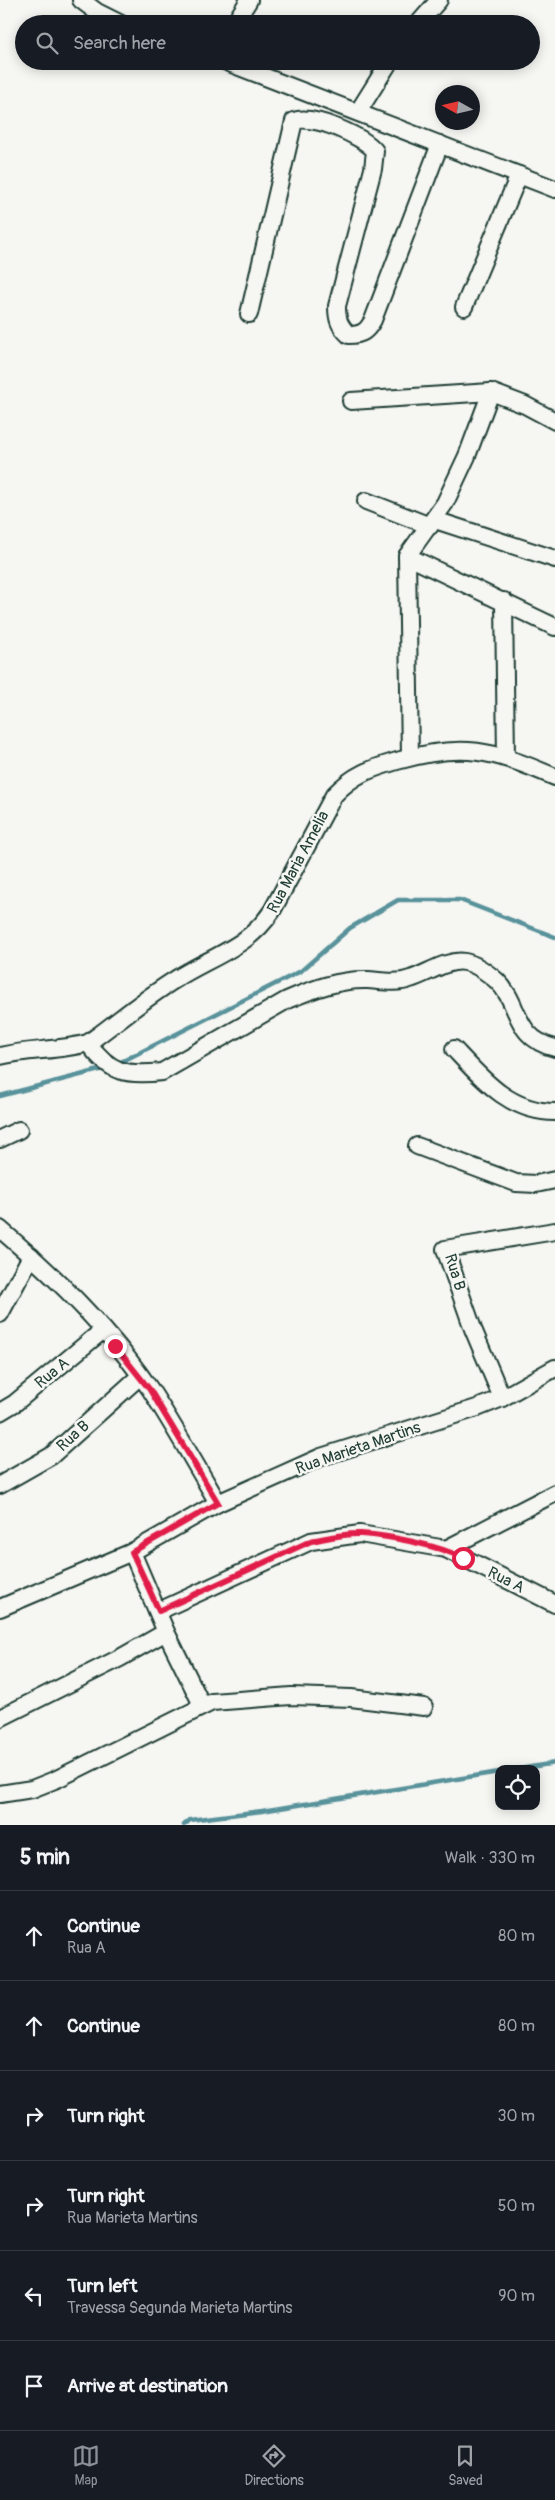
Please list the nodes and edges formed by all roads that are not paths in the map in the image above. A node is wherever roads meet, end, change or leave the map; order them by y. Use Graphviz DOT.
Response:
graph roads {
  1 [pos="81,0"];
  2 [pos="249,0"];
  3 [pos="439,0"];
  4 [pos="103,15"];
  5 [pos="240,15"];
  6 [pos="426,15"];
  7 [pos="248,70"];
  8 [pos="384,70"];
  9 [pos="358,112"];
  10 [pos="440,144"];
  11 [pos="519,175"];
  12 [pos="555,189"];
  13 [pos="464,307"];
  14 [pos="249,314"];
  15 [pos="491,392"];
  16 [pos="351,401"];
  17 [pos="555,420"];
  18 [pos="366,501"];
  19 [pos="432,523"];
  20 [pos="407,556"];
  21 [pos="554,556"];
  22 [pos="504,601"];
  23 [pos="555,627"];
  24 [pos="410,757"];
  25 [pos="506,758"];
  26 [pos="555,776"];
  27 [pos="88,1043"];
  28 [pos="555,1048"];
  29 [pos="454,1049"];
  30 [pos="0,1056"];
  31 [pos="555,1112"];
  32 [pos="20,1130"];
  33 [pos="0,1139"];
  34 [pos="416,1146"];
  35 [pos="555,1180"];
  36 [pos="0,1229"];
  37 [pos="555,1232"];
  38 [pos="31,1256"];
  39 [pos="0,1314"];
  40 [pos="102,1331"];
  41 [pos="555,1368"];
  42 [pos="140,1376"];
  43 [pos="502,1398"];
  44 [pos="0,1412"];
  45 [pos="0,1485"];
  46 [pos="555,1493"];
  47 [pos="218,1503"];
  48 [pos="446,1549"];
  49 [pos="132,1552"];
  50 [pos="555,1604"];
  51 [pos="0,1608"];
  52 [pos="159,1611"];
  53 [pos="166,1632"];
  54 [pos="202,1705"];
  55 [pos="424,1707"];
  56 [pos="0,1718"];
  57 [pos="0,1794"];
  1 -- 4 [label="street"];
  2 -- 5 [label="street"];
  3 -- 6 [label="street"];
  7 -- 9 [label="street"];
  8 -- 9 [label="street"];
  9 -- 10 [label="street"];
  10 -- 11 [label="street"];
  10 -- 14 [label="street"];
  11 -- 12 [label="street"];
  11 -- 13 [label="street"];
  15 -- 16 [label="street"];
  15 -- 17 [label="street"];
  15 -- 19 [label="street"];
  18 -- 19 [label="street"];
  19 -- 20 [label="street"];
  19 -- 21 [label="street"];
  20 -- 22 [label="street"];
  20 -- 24 [label="street"];
  22 -- 23 [label="street"];
  22 -- 25 [label="street"];
  24 -- 25 [label="street, Rua Maria Amelia"];
  24 -- 27 [label="street, Rua Maria Amelia"];
  25 -- 26 [label="street, Rua Maria Amelia"];
  27 -- 28 [label="street"];
  27 -- 30 [label="street, Rua Maria Amelia"];
  29 -- 31 [label="street"];
  32 -- 33 [label="street"];
  34 -- 35 [label="street"];
  36 -- 38 [label="street"];
  37 -- 43 [label="street, Rua B"];
  38 -- 39 [label="street"];
  38 -- 40 [label="street"];
  40 -- 42 [label="street"];
  40 -- 44 [label="street, Rua A"];
  41 -- 43 [label="street, Rua Marieta Martins"];
  42 -- 45 [label="street, Rua B"];
  42 -- 47 [label="street"];
  43 -- 47 [label="street, Rua Marieta Martins"];
  46 -- 48 [label="street"];
  47 -- 49 [label="street, Rua Marieta Martins"];
  48 -- 50 [label="street, Rua A"];
  48 -- 52 [label="street, Rua A"];
  49 -- 51 [label="street, Rua Marieta Martins"];
  49 -- 52 [label="street"];
  52 -- 53 [label="street"];
  53 -- 54 [label="street"];
  53 -- 56 [label="street"];
  54 -- 55 [label="street"];
  54 -- 57 [label="street"];
}
